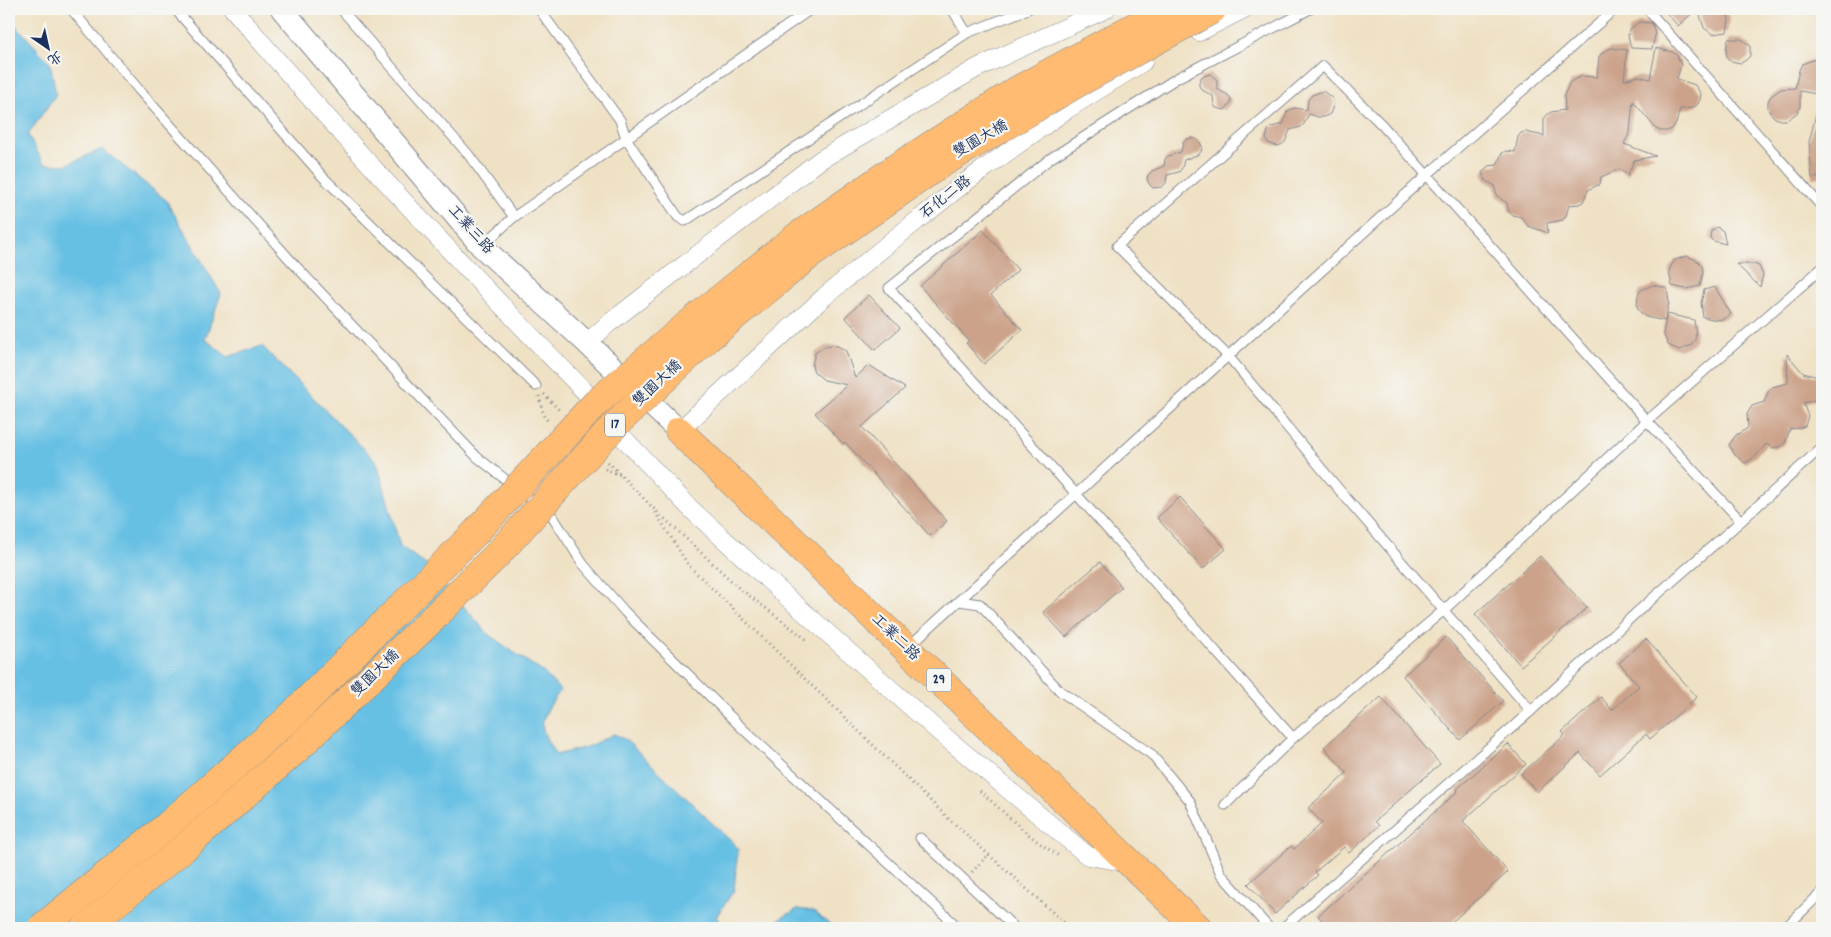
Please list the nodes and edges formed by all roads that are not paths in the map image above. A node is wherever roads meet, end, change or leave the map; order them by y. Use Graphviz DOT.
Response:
graph roads {
  1 [pos="72,9"];
  2 [pos="175,9"];
  3 [pos="233,9"];
  4 [pos="282,9"];
  5 [pos="341,9"];
  6 [pos="539,9"];
  7 [pos="812,9"];
  8 [pos="952,9"];
  9 [pos="1028,9"];
  10 [pos="1106,9"];
  11 [pos="1167,9"];
  12 [pos="1214,9"];
  13 [pos="1244,9"];
  14 [pos="1310,9"];
  15 [pos="1615,9"];
  16 [pos="1647,9"];
  17 [pos="967,33"];
  18 [pos="626,138"];
  19 [pos="1427,175"];
  20 [pos="1822,207"];
  21 [pos="514,217"];
  22 [pos="482,247"];
  23 [pos="1822,268"];
  24 [pos="587,343"];
  25 [pos="1229,357"];
  26 [pos="536,386"];
  27 [pos="596,403"];
  28 [pos="1648,421"];
  29 [pos="613,427"];
  30 [pos="679,431"];
  31 [pos="1822,447"];
  32 [pos="1077,495"];
  33 [pos="1741,521"];
  34 [pos="959,601"];
  35 [pos="1444,610"];
  36 [pos="906,649"];
  37 [pos="1531,711"];
  38 [pos="1293,738"];
  39 [pos="1225,805"];
  40 [pos="920,838"];
  41 [pos="1132,864"];
  42 [pos="1822,892"];
  43 [pos="41,928"];
  44 [pos="85,928"];
  45 [pos="959,928"];
  46 [pos="1015,928"];
  47 [pos="1198,928"];
  48 [pos="1269,928"];
  49 [pos="1284,928"];
  50 [pos="1785,928"];
  1 -- 45 [label="lane"];
  2 -- 26 [label="lane"];
  3 -- 27 [label="street"];
  4 -- 22 [label="street, 工業三路"];
  5 -- 21 [label="lane"];
  6 -- 18 [label="lane"];
  7 -- 18 [label="lane"];
  8 -- 17 [label="lane"];
  9 -- 17 [label="lane"];
  10 -- 24 [label="street"];
  11 -- 27 [label="main road, 雙園大橋 / 17, bridge"];
  12 -- 29 [label="main road, 雙園大橋 / 17, bridge"];
  13 -- 30 [label="street, 石化二路"];
  14 -- 32 [label="lane"];
  15 -- 19 [label="lane"];
  16 -- 20 [label="lane"];
  17 -- 18 [label="lane"];
  18 -- 21 [label="lane"];
  19 -- 25 [label="lane"];
  19 -- 25 [label="lane"];
  19 -- 28 [label="lane"];
  21 -- 22 [label="lane"];
  22 -- 24 [label="street, 工業三路"];
  23 -- 28 [label="lane"];
  24 -- 30 [label="street, 工業三路"];
  25 -- 32 [label="lane"];
  25 -- 35 [label="lane"];
  27 -- 43 [label="main road, 雙園大橋 / 17, bridge"];
  28 -- 33 [label="lane"];
  28 -- 35 [label="lane"];
  29 -- 41 [label="street"];
  29 -- 44 [label="main road, 雙園大橋 / 17, bridge"];
  30 -- 36 [label="main road, 工業二路 / 29"];
  31 -- 33 [label="lane"];
  32 -- 34 [label="lane"];
  32 -- 38 [label="lane"];
  33 -- 37 [label="lane"];
  34 -- 36 [label="lane"];
  34 -- 48 [label="lane"];
  35 -- 37 [label="lane"];
  35 -- 38 [label="lane"];
  36 -- 41 [label="main road, 工業二路 / 29"];
  37 -- 49 [label="lane"];
  38 -- 39 [label="lane"];
  40 -- 46 [label="lane"];
  41 -- 47 [label="main road, 工業二路 / 29"];
  42 -- 50 [label="lane"];
}
